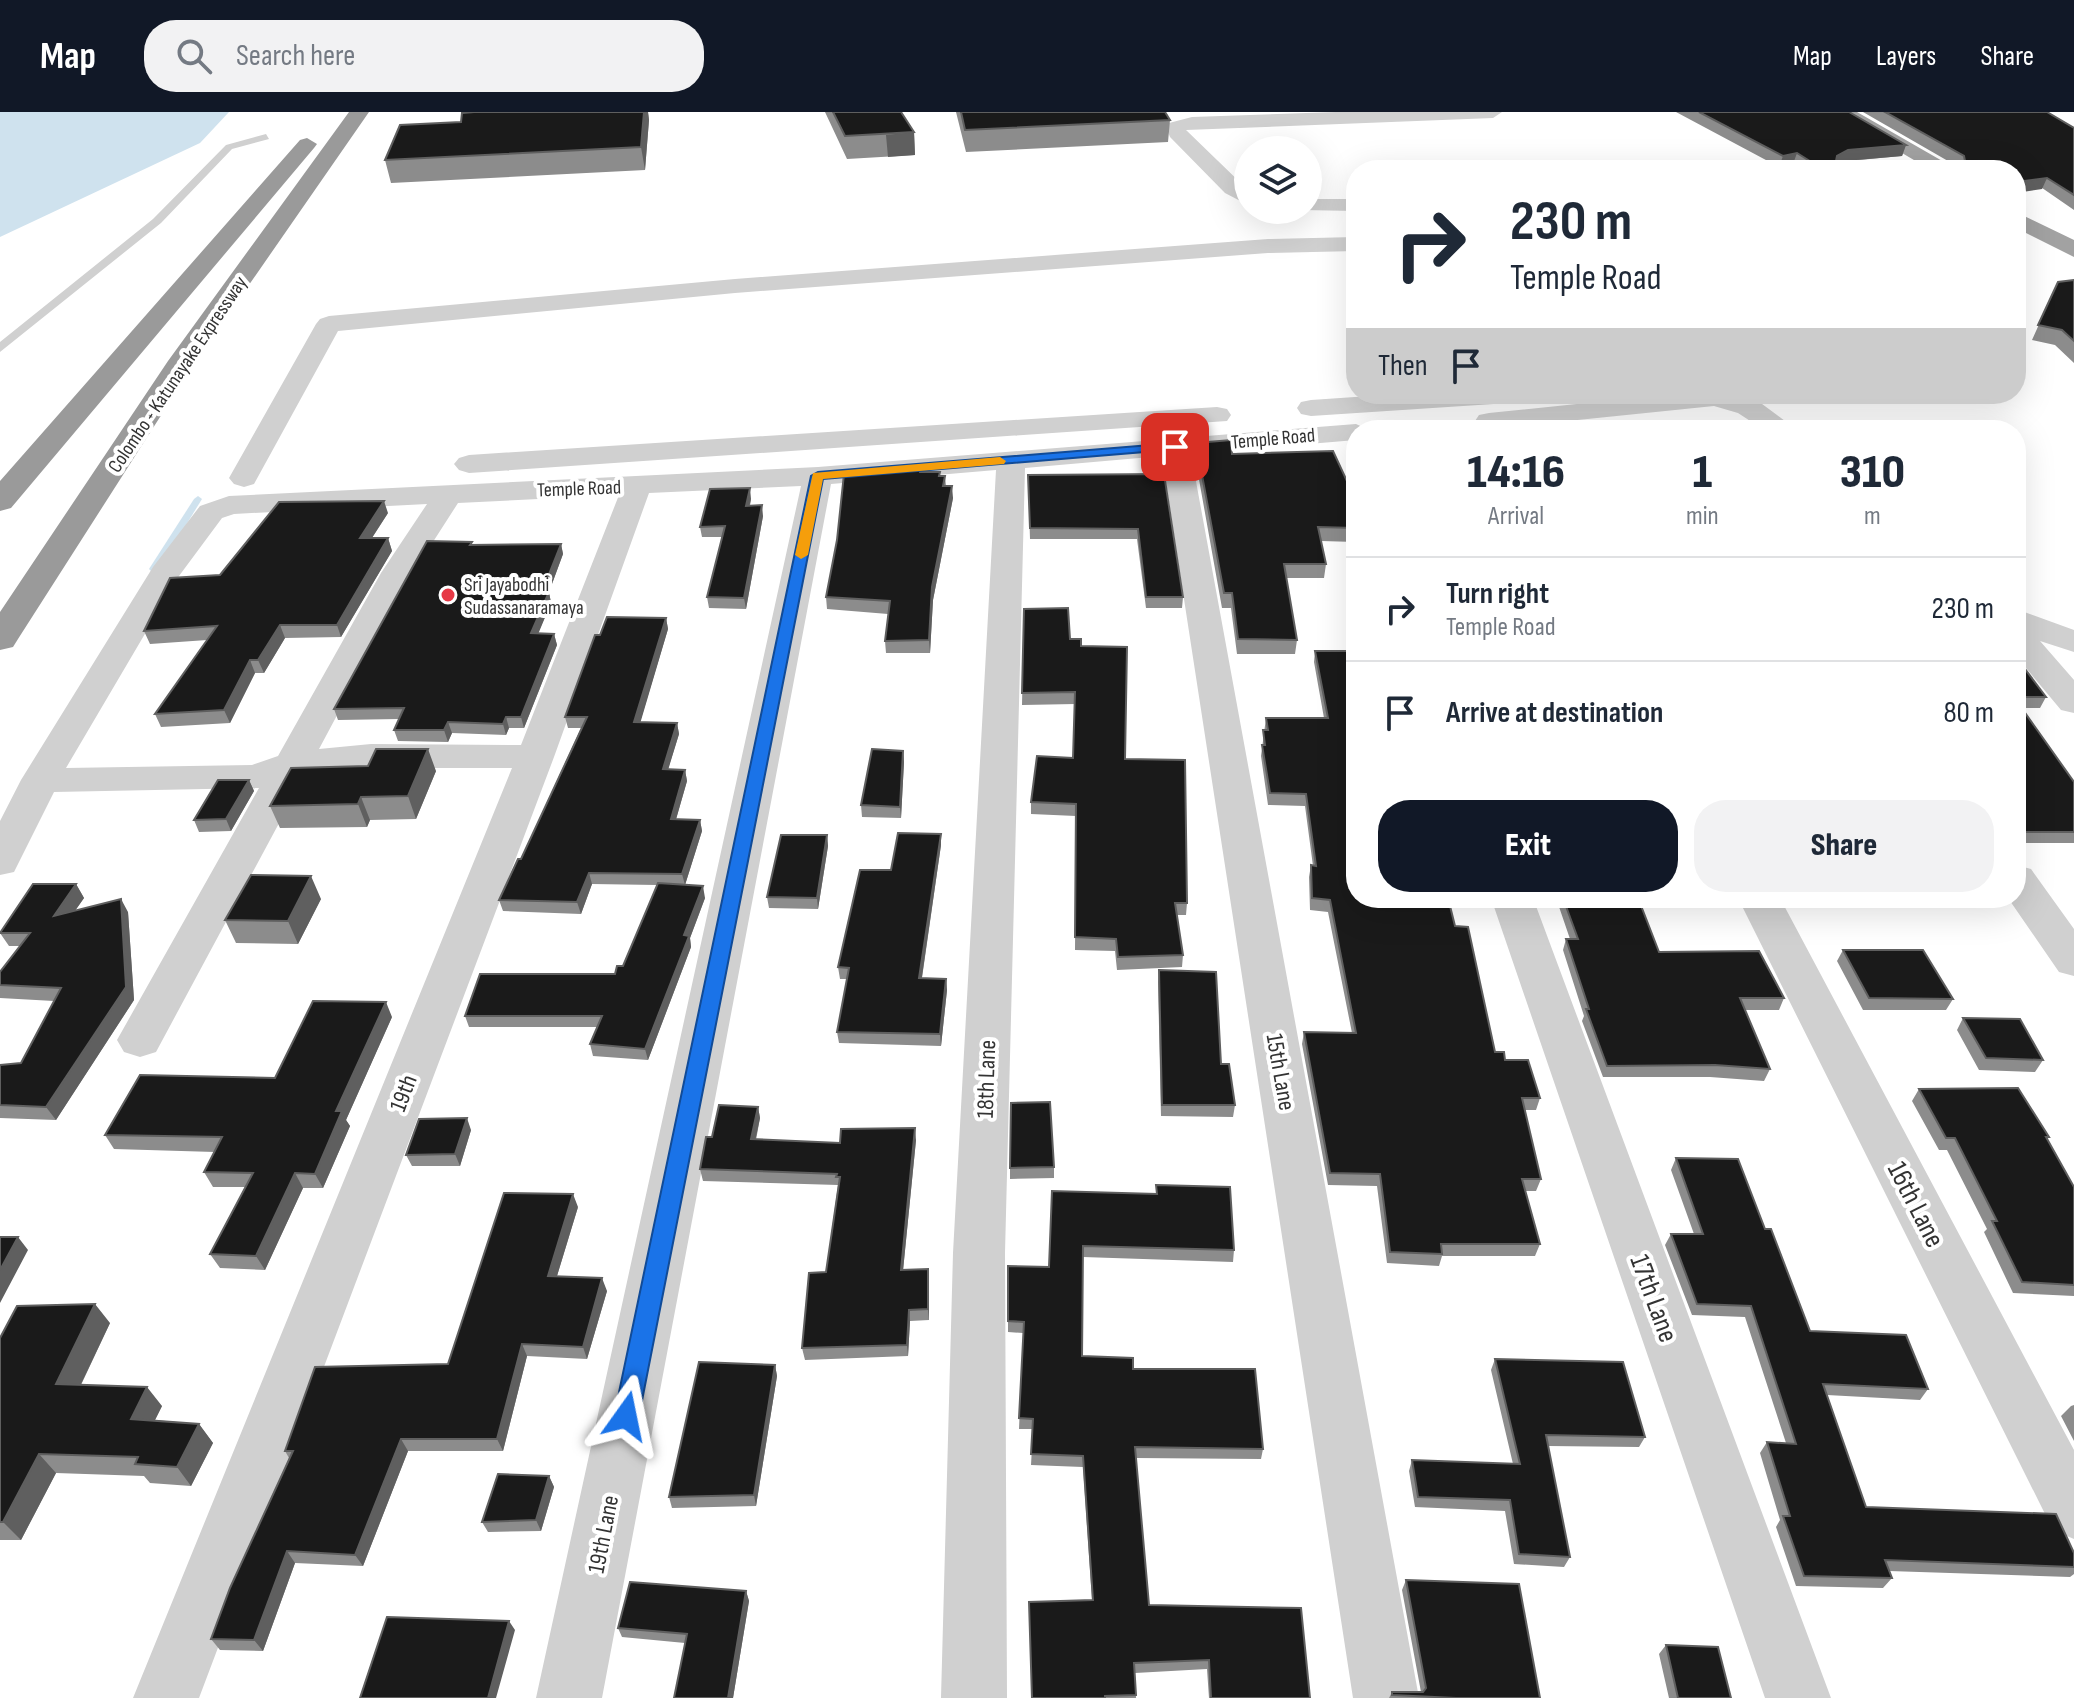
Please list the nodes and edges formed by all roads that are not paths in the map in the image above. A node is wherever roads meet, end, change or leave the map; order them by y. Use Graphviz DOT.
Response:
graph roads {
  1 [pos="359,112"];
  2 [pos="1493,112"];
  3 [pos="1824,112"];
  4 [pos="1842,112"];
  5 [pos="320,125"];
  6 [pos="266,137"];
  7 [pos="1910,160"];
  8 [pos="1929,160"];
  9 [pos="1234,190"];
  10 [pos="1322,205"];
  11 [pos="1346,205"];
  12 [pos="2026,212"];
  13 [pos="2026,224"];
  14 [pos="2074,237"];
  15 [pos="1346,244"];
  16 [pos="2074,250"];
  17 [pos="6,335"];
  18 [pos="0,348"];
  19 [pos="1639,404"];
  20 [pos="1737,404"];
  21 [pos="1277,411"];
  22 [pos="1245,413"];
  23 [pos="1521,414"];
  24 [pos="1482,420"];
  25 [pos="1768,420"];
  26 [pos="1346,440"];
  27 [pos="1175,447"];
  28 [pos="1011,460"];
  29 [pos="323,473"];
  30 [pos="818,476"];
  31 [pos="442,479"];
  32 [pos="637,486"];
  33 [pos="0,501"];
  34 [pos="2026,623"];
  35 [pos="0,639"];
  36 [pos="2074,642"];
  37 [pos="2026,646"];
  38 [pos="2074,702"];
  39 [pos="535,757"];
  40 [pos="293,763"];
  41 [pos="40,780"];
  42 [pos="0,862"];
  43 [pos="2026,893"];
  44 [pos="1516,908"];
  45 [pos="1764,908"];
  46 [pos="2074,961"];
  47 [pos="140,1040"];
  48 [pos="2074,1510"];
  49 [pos="166,1698"];
  50 [pos="569,1698"];
  51 [pos="974,1698"];
  52 [pos="1386,1698"];
  53 [pos="1798,1698"];
  1 -- 35 [label="highway, Colombo - Katunayake Expressway"];
  2 -- 9 [label="street"];
  3 -- 7 [label="highway"];
  4 -- 8 [label="highway"];
  5 -- 33 [label="highway, Colombo - Katunayake Expressway"];
  6 -- 17 [label="lane"];
  10 -- 11 [label="street"];
  12 -- 14 [label="highway"];
  13 -- 16 [label="highway"];
  15 -- 29 [label="street"];
  17 -- 18 [label="lane"];
  19 -- 23 [label="street, Temple Road"];
  20 -- 25 [label="street, Temple Road"];
  21 -- 23 [label="street"];
  22 -- 31 [label="street"];
  23 -- 24 [label="street, Temple Road"];
  26 -- 27 [label="street, Temple Road"];
  27 -- 28 [label="street, Temple Road"];
  27 -- 52 [label="street, 15th Lane"];
  28 -- 30 [label="street, Temple Road"];
  28 -- 51 [label="street, 18th Lane"];
  30 -- 32 [label="street, Temple Road"];
  30 -- 50 [label="street, 19th Lane"];
  31 -- 32 [label="street, Temple Road"];
  31 -- 40 [label="street"];
  31 -- 41 [label="street, Temple Road"];
  32 -- 39 [label="street, 19th"];
  34 -- 36 [label="street"];
  37 -- 38 [label="street"];
  39 -- 40 [label="street"];
  39 -- 49 [label="street, 19th"];
  40 -- 41 [label="street"];
  40 -- 47 [label="street"];
  41 -- 42 [label="street, Temple Road"];
  43 -- 46 [label="street"];
  44 -- 53 [label="street, 17th Lane"];
  45 -- 48 [label="street, 16th Lane"];
}
